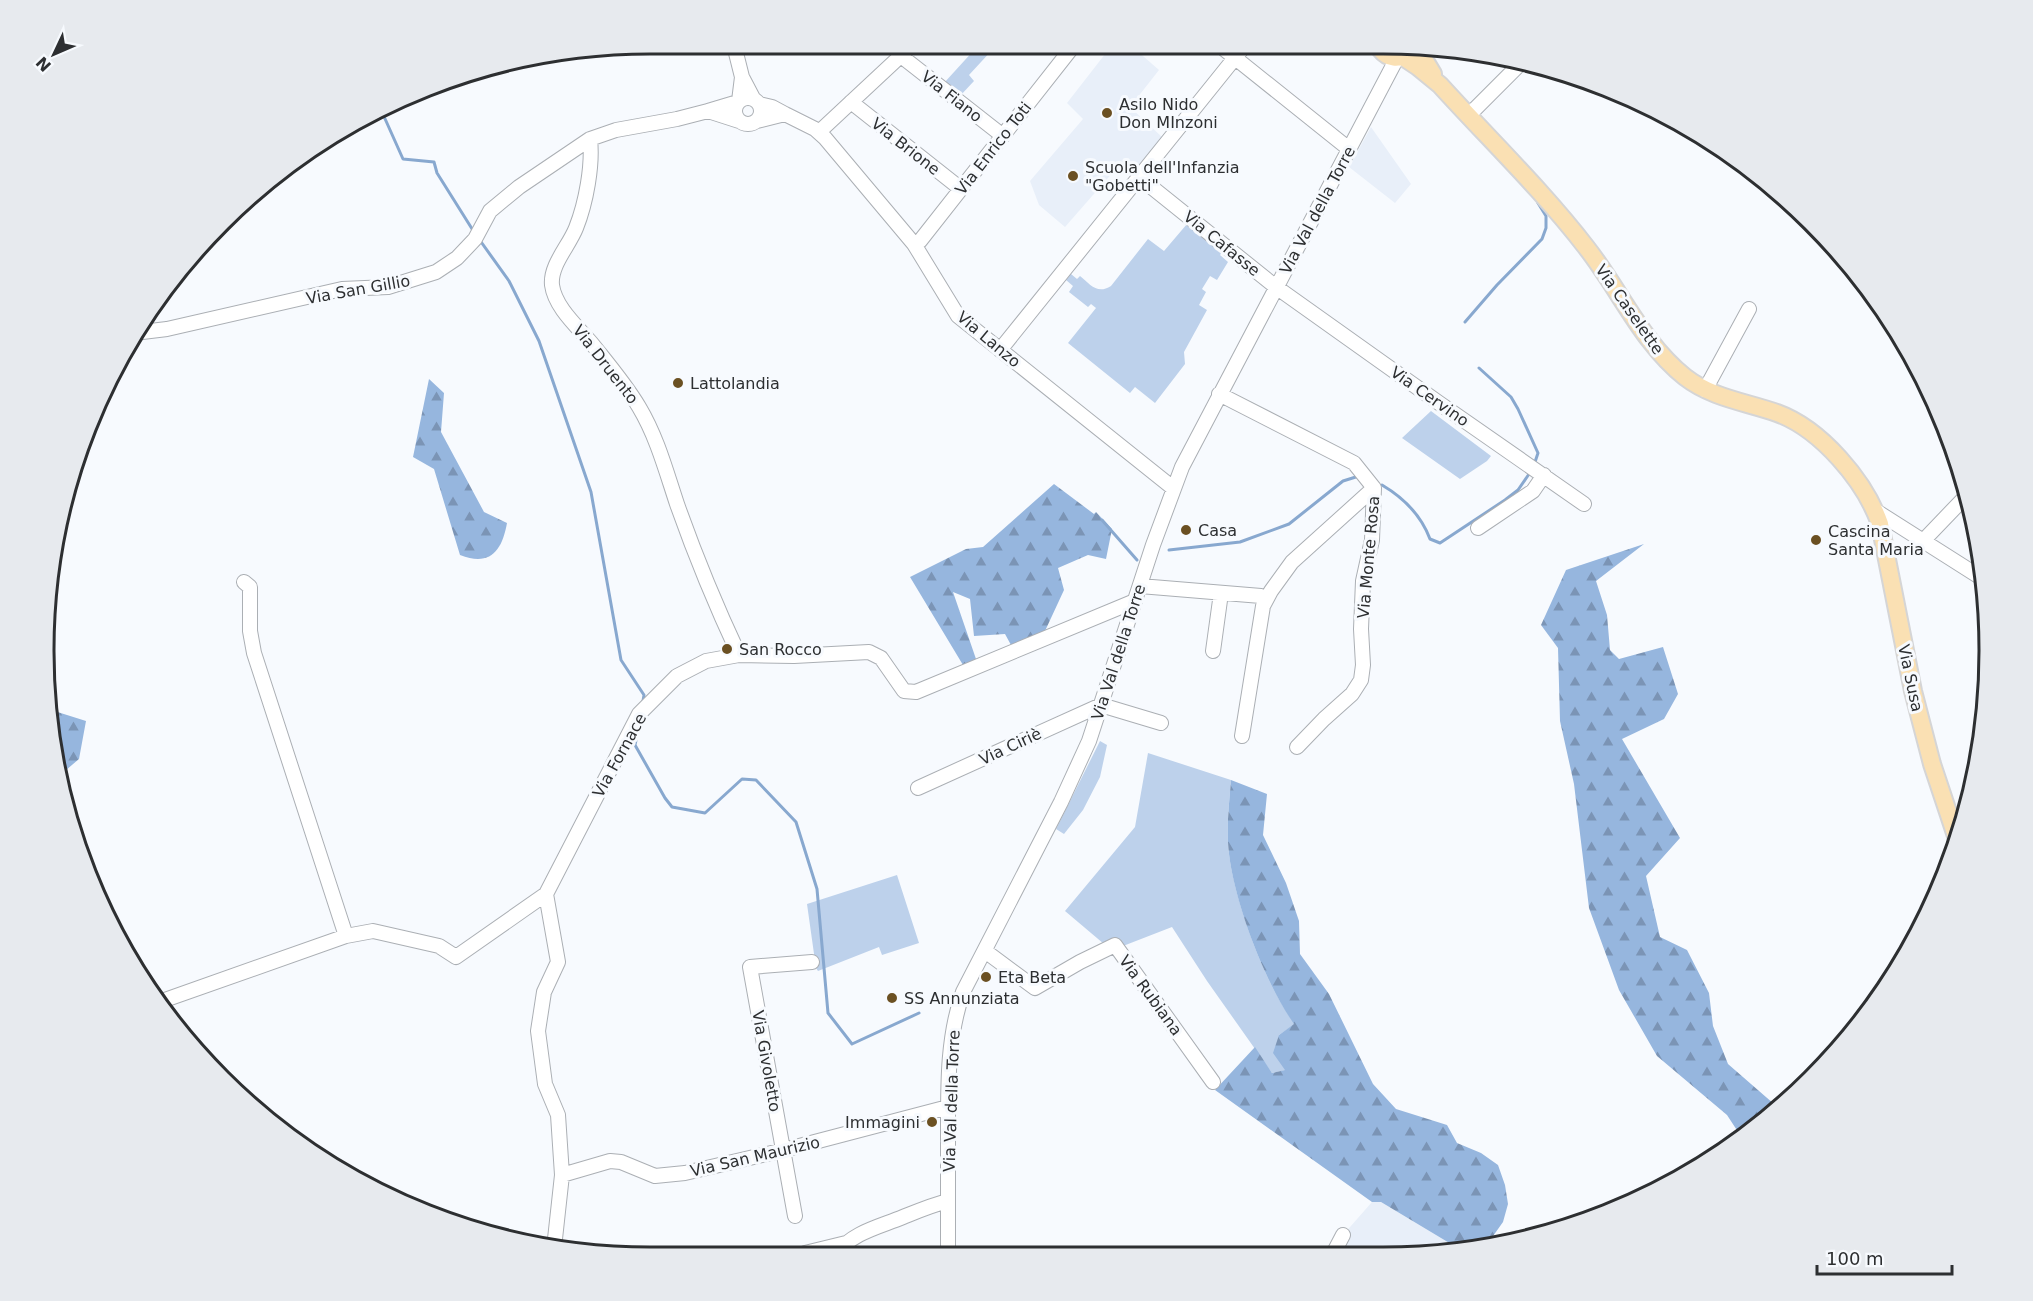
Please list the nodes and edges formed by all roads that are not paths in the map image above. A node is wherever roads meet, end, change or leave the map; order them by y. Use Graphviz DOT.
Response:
graph roads {
  1 [pos="736,54"];
  2 [pos="902,54"];
  3 [pos="906,54"];
  4 [pos="1067,54"];
  5 [pos="1232,54"];
  6 [pos="1236,54"];
  7 [pos="1394,54"];
  8 [pos="1397,54"];
  9 [pos="1422,55"];
  10 [pos="1515,69"];
  11 [pos="1440,85"];
  12 [pos="747,101"];
  13 [pos="851,102"];
  14 [pos="708,111"];
  15 [pos="785,114"];
  16 [pos="1468,116"];
  17 [pos="739,121"];
  18 [pos="757,121"];
  19 [pos="819,132"];
  20 [pos="1003,136"];
  21 [pos="590,139"];
  22 [pos="1349,149"];
  23 [pos="1139,177"];
  24 [pos="961,189"];
  25 [pos="914,244"];
  26 [pos="1276,287"];
  27 [pos="1749,309"];
  28 [pos="147,331"];
  29 [pos="1000,350"];
  30 [pos="1705,390"];
  31 [pos="1219,394"];
  32 [pos="1544,476"];
  33 [pos="1173,488"];
  34 [pos="1374,488"];
  35 [pos="1960,502"];
  36 [pos="1584,504"];
  37 [pos="1876,511"];
  38 [pos="1478,528"];
  39 [pos="1923,541"];
  40 [pos="1974,573"];
  41 [pos="244,582"];
  42 [pos="1140,586"];
  43 [pos="1221,593"];
  44 [pos="1262,596"];
  45 [pos="1135,601"];
  46 [pos="1213,651"];
  47 [pos="739,655"];
  48 [pos="1101,705"];
  49 [pos="1161,723"];
  50 [pos="1242,736"];
  51 [pos="1297,747"];
  52 [pos="918,788"];
  53 [pos="1952,825"];
  54 [pos="546,894"];
  55 [pos="346,936"];
  56 [pos="985,951"];
  57 [pos="812,962"];
  58 [pos="167,999"];
  59 [pos="1213,1082"];
  60 [pos="948,1107"];
  61 [pos="784,1150"];
  62 [pos="562,1175"];
  63 [pos="948,1201"];
  64 [pos="795,1216"];
  65 [pos="1343,1235"];
  66 [pos="555,1239"];
  67 [pos="847,1242"];
  68 [pos="827,1247"];
  69 [pos="842,1247"];
  70 [pos="948,1247"];
  71 [pos="1337,1247"];
  1 -- 12 [label="street"];
  2 -- 13 [label="street"];
  3 -- 20 [label="street, Via Fiano"];
  4 -- 20 [label="street, Via Enrico Toti"];
  5 -- 23 [label="street"];
  6 -- 22 [label="street"];
  7 -- 22 [label="street, Via Val della Torre"];
  8 -- 11 [label="main road, Via Caselette"];
  9 -- 11 [label="main road, Via Caselette"];
  10 -- 16 [label="street"];
  11 -- 16 [label="main road, Via Caselette"];
  12 -- 14 [label="street, Via San Gillio"];
  12 -- 15 [label="street, Via Lanzo"];
  12 -- 17 [label="street"];
  12 -- 18 [label="street"];
  13 -- 19 [label="street"];
  13 -- 24 [label="street, Via Brione"];
  14 -- 17 [label="street"];
  14 -- 21 [label="street, Via San Gillio"];
  15 -- 18 [label="street"];
  15 -- 19 [label="street, Via Lanzo"];
  16 -- 30 [label="main road, Via Caselette"];
  17 -- 18 [label="street"];
  19 -- 25 [label="street, Via Lanzo"];
  20 -- 24 [label="street, Via Enrico Toti"];
  21 -- 28 [label="street, Via San Gillio"];
  21 -- 47 [label="street, Via Druento"];
  22 -- 26 [label="street, Via Val della Torre"];
  23 -- 26 [label="street, Via Cafasse"];
  23 -- 29 [label="street"];
  24 -- 25 [label="street, Via Enrico Toti"];
  25 -- 29 [label="street, Via Lanzo"];
  26 -- 31 [label="street, Via Val della Torre"];
  26 -- 32 [label="street, Via Cervino"];
  27 -- 30 [label="street"];
  29 -- 33 [label="street, Via Lanzo"];
  30 -- 37 [label="main road, Via Caselette"];
  31 -- 33 [label="street, Via Val della Torre"];
  31 -- 34 [label="street, Via Monte Rosa"];
  32 -- 36 [label="street, Via Cervino"];
  32 -- 38 [label="street"];
  33 -- 42 [label="street, Via Val della Torre"];
  34 -- 50 [label="street"];
  34 -- 51 [label="street, Via Monte Rosa"];
  35 -- 39 [label="street"];
  37 -- 39 [label="street"];
  37 -- 53 [label="main road, Via Susa"];
  39 -- 40 [label="street"];
  41 -- 55 [label="street"];
  42 -- 43 [label="street"];
  42 -- 45 [label="street, Via Val della Torre"];
  43 -- 44 [label="street"];
  43 -- 46 [label="street"];
  45 -- 47 [label="street, Via Fornace"];
  45 -- 48 [label="street, Via Val della Torre"];
  47 -- 54 [label="street, Via Fornace"];
  48 -- 49 [label="street"];
  48 -- 52 [label="street, Via Ciriè"];
  48 -- 56 [label="street, Via Val della Torre"];
  54 -- 55 [label="street, Via Fornace"];
  54 -- 62 [label="street"];
  55 -- 58 [label="street, Via Fornace"];
  56 -- 59 [label="street, Via Rubiana"];
  56 -- 60 [label="street, Via Val della Torre"];
  57 -- 61 [label="street, Via Givoletto"];
  60 -- 61 [label="street, Via San Maurizio"];
  60 -- 63 [label="street, Via Val della Torre"];
  61 -- 62 [label="street, Via San Maurizio"];
  61 -- 64 [label="street, Via Givoletto"];
  62 -- 66 [label="street"];
  63 -- 67 [label="street"];
  63 -- 70 [label="street, Via Val della Torre"];
  65 -- 71 [label="street"];
  67 -- 68 [label="street"];
  67 -- 69 [label="street"];
}
